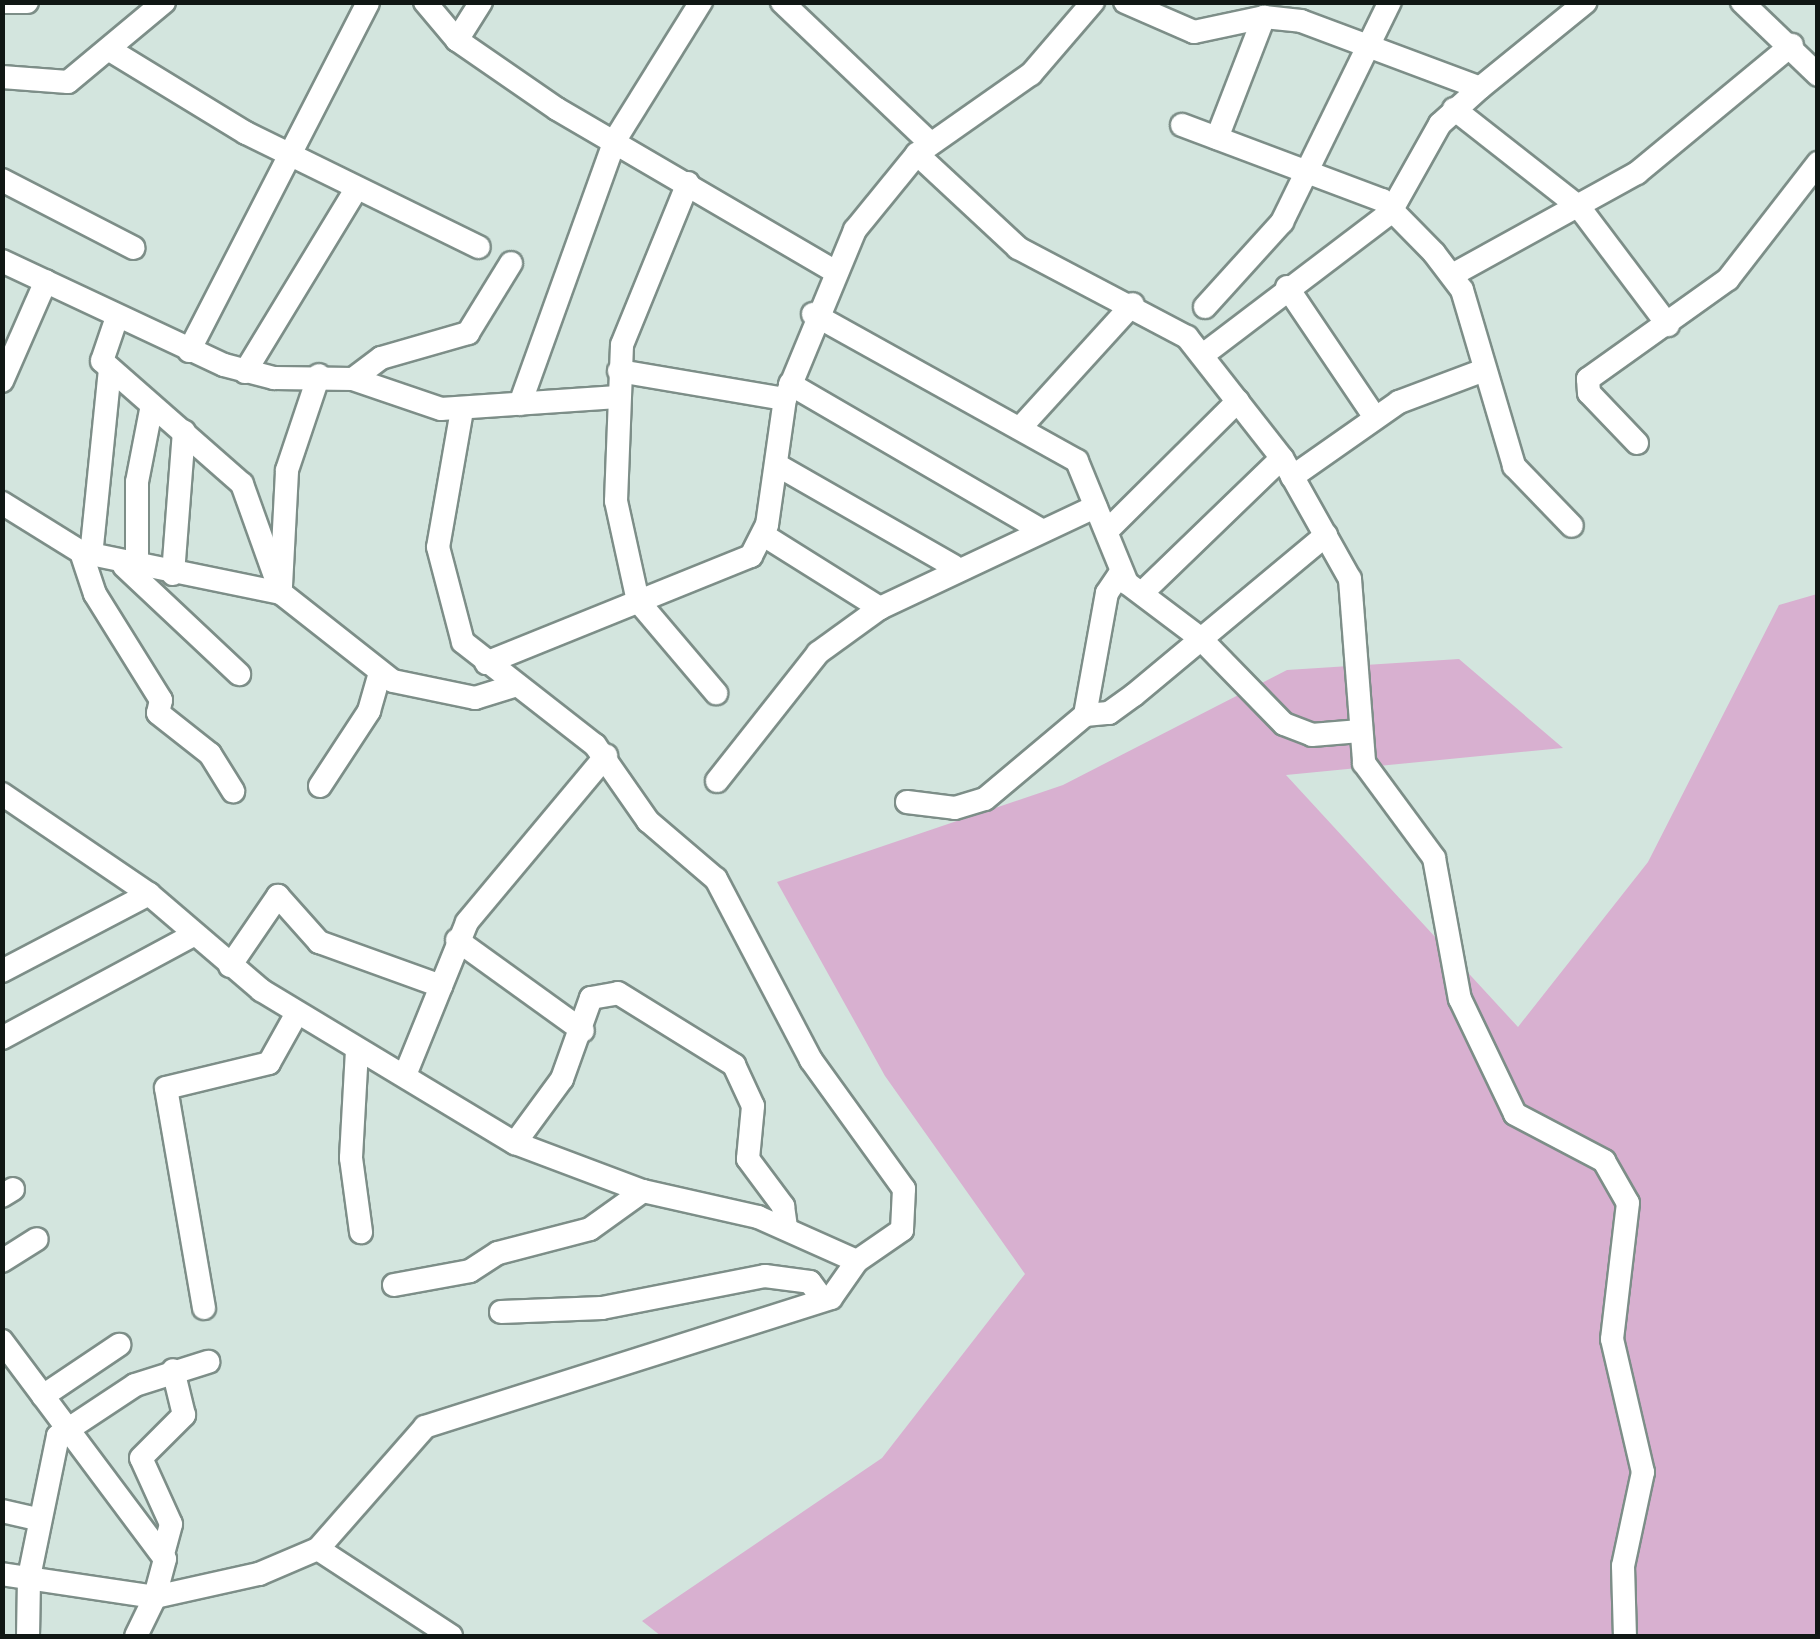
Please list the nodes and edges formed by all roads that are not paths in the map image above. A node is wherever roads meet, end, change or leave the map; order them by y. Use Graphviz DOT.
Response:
graph roads {
  1 [pos="5,2"];
  2 [pos="26,2"];
  3 [pos="164,2"];
  4 [pos="368,2"];
  5 [pos="425,2"];
  6 [pos="481,2"];
  7 [pos="701,2"];
  8 [pos="782,2"];
  9 [pos="1093,2"];
  10 [pos="1125,2"];
  11 [pos="1390,2"];
  12 [pos="1586,2"];
  13 [pos="1742,2"];
  14 [pos="136,12"];
  15 [pos="1264,17"];
  16 [pos="458,40"];
  17 [pos="1371,43"];
  18 [pos="1792,45"];
  19 [pos="110,50"];
  20 [pos="1818,75"];
  21 [pos="2,77"];
  22 [pos="1480,88"];
  23 [pos="1454,109"];
  24 [pos="1182,126"];
  25 [pos="1217,138"];
  26 [pos="615,140"];
  27 [pos="924,149"];
  28 [pos="291,155"];
  29 [pos="1818,164"];
  30 [pos="1308,172"];
  31 [pos="2,180"];
  32 [pos="688,183"];
  33 [pos="357,188"];
  34 [pos="1580,207"];
  35 [pos="1390,212"];
  36 [pos="478,247"];
  37 [pos="134,248"];
  38 [pos="2,261"];
  39 [pos="511,263"];
  40 [pos="832,270"];
  41 [pos="1454,274"];
  42 [pos="46,281"];
  43 [pos="1288,287"];
  44 [pos="1133,304"];
  45 [pos="1205,308"];
  46 [pos="813,314"];
  47 [pos="117,317"];
  48 [pos="1668,325"];
  49 [pos="189,351"];
  50 [pos="1204,354"];
  51 [pos="110,370"];
  52 [pos="1484,370"];
  53 [pos="619,371"];
  54 [pos="245,372"];
  55 [pos="319,375"];
  56 [pos="354,379"];
  57 [pos="2,381"];
  58 [pos="787,392"];
  59 [pos="618,397"];
  60 [pos="1238,401"];
  61 [pos="520,404"];
  62 [pos="151,410"];
  63 [pos="462,410"];
  64 [pos="1374,416"];
  65 [pos="1021,427"];
  66 [pos="184,431"];
  67 [pos="1638,443"];
  68 [pos="777,465"];
  69 [pos="1287,467"];
  70 [pos="1095,508"];
  71 [pos="7,509"];
  72 [pos="1572,526"];
  73 [pos="1038,530"];
  74 [pos="1108,530"];
  75 [pos="1326,535"];
  76 [pos="765,536"];
  77 [pos="86,554"];
  78 [pos="953,566"];
  79 [pos="130,567"];
  80 [pos="173,574"];
  81 [pos="1119,574"];
  82 [pos="281,593"];
  83 [pos="1142,593"];
  84 [pos="638,602"];
  85 [pos="880,608"];
  86 [pos="1200,638"];
  87 [pos="486,662"];
  88 [pos="240,674"];
  89 [pos="379,675"];
  90 [pos="517,685"];
  91 [pos="716,693"];
  92 [pos="1085,715"];
  93 [pos="1360,731"];
  94 [pos="606,756"];
  95 [pos="717,781"];
  96 [pos="320,786"];
  97 [pos="233,790"];
  98 [pos="2,794"];
  99 [pos="907,802"];
  100 [pos="150,894"];
  101 [pos="193,935"];
  102 [pos="456,940"];
  103 [pos="6,962"];
  104 [pos="230,966"];
  105 [pos="441,986"];
  106 [pos="296,1014"];
  107 [pos="583,1031"];
  108 [pos="2,1038"];
  109 [pos="357,1050"];
  110 [pos="404,1075"];
  111 [pos="515,1143"];
  112 [pos="643,1191"];
  113 [pos="786,1227"];
  114 [pos="361,1232"];
  115 [pos="37,1239"];
  116 [pos="2,1260"];
  117 [pos="857,1260"];
  118 [pos="394,1285"];
  119 [pos="824,1300"];
  120 [pos="204,1308"];
  121 [pos="501,1312"];
  122 [pos="2,1341"];
  123 [pos="119,1346"];
  124 [pos="208,1362"];
  125 [pos="173,1370"];
  126 [pos="43,1396"];
  127 [pos="65,1429"];
  128 [pos="2,1511"];
  129 [pos="38,1520"];
  130 [pos="318,1549"];
  131 [pos="163,1554"];
  132 [pos="2,1574"];
  133 [pos="29,1576"];
  134 [pos="155,1597"];
  135 [pos="28,1636"];
  136 [pos="136,1636"];
  137 [pos="451,1636"];
  138 [pos="1624,1636"];
  1 -- 2 [label="street"];
  3 -- 14 [label="street"];
  4 -- 28 [label="street"];
  5 -- 16 [label="street"];
  6 -- 16 [label="street"];
  7 -- 26 [label="street"];
  8 -- 27 [label="street"];
  9 -- 27 [label="street"];
  10 -- 15 [label="street"];
  11 -- 17 [label="street"];
  12 -- 22 [label="street"];
  13 -- 18 [label="street"];
  14 -- 19 [label="street"];
  15 -- 17 [label="street"];
  15 -- 25 [label="street"];
  16 -- 26 [label="street"];
  17 -- 22 [label="street"];
  17 -- 30 [label="street"];
  18 -- 20 [label="street"];
  18 -- 34 [label="street"];
  19 -- 21 [label="street"];
  19 -- 28 [label="street"];
  22 -- 23 [label="street"];
  23 -- 34 [label="street"];
  23 -- 35 [label="street"];
  24 -- 25 [label="street"];
  25 -- 30 [label="street"];
  26 -- 32 [label="street"];
  26 -- 61 [label="street"];
  27 -- 40 [label="street"];
  27 -- 44 [label="street"];
  28 -- 33 [label="street"];
  28 -- 49 [label="street"];
  29 -- 48 [label="street"];
  30 -- 35 [label="street"];
  30 -- 45 [label="street"];
  31 -- 37 [label="street"];
  32 -- 40 [label="street"];
  32 -- 53 [label="street"];
  33 -- 36 [label="street"];
  33 -- 54 [label="street"];
  34 -- 41 [label="street"];
  34 -- 48 [label="street"];
  35 -- 41 [label="street"];
  35 -- 43 [label="street"];
  38 -- 42 [label="street"];
  39 -- 56 [label="street"];
  40 -- 46 [label="street"];
  41 -- 52 [label="street"];
  42 -- 47 [label="street"];
  42 -- 57 [label="street"];
  43 -- 50 [label="street"];
  43 -- 64 [label="street"];
  44 -- 50 [label="street"];
  44 -- 65 [label="street"];
  46 -- 58 [label="street"];
  46 -- 65 [label="street"];
  47 -- 49 [label="street"];
  47 -- 51 [label="street"];
  48 -- 67 [label="street"];
  49 -- 54 [label="street"];
  50 -- 60 [label="street"];
  51 -- 62 [label="street"];
  51 -- 77 [label="street"];
  52 -- 64 [label="street"];
  52 -- 72 [label="street"];
  53 -- 58 [label="street"];
  53 -- 59 [label="street"];
  54 -- 55 [label="street"];
  55 -- 56 [label="street"];
  55 -- 82 [label="street"];
  56 -- 63 [label="street"];
  58 -- 68 [label="street"];
  58 -- 73 [label="street"];
  59 -- 61 [label="street"];
  59 -- 84 [label="street"];
  60 -- 69 [label="street"];
  60 -- 74 [label="street"];
  61 -- 63 [label="street"];
  62 -- 66 [label="street"];
  62 -- 79 [label="street"];
  63 -- 87 [label="street"];
  64 -- 69 [label="street"];
  65 -- 70 [label="street"];
  66 -- 80 [label="street"];
  66 -- 82 [label="street"];
  68 -- 76 [label="street"];
  68 -- 78 [label="street"];
  69 -- 75 [label="street"];
  69 -- 83 [label="street"];
  70 -- 73 [label="street"];
  70 -- 74 [label="street"];
  71 -- 77 [label="street"];
  73 -- 78 [label="street"];
  74 -- 81 [label="street"];
  75 -- 86 [label="street"];
  75 -- 93 [label="street"];
  76 -- 84 [label="street"];
  76 -- 85 [label="street"];
  77 -- 79 [label="street"];
  77 -- 97 [label="street"];
  78 -- 85 [label="street"];
  79 -- 80 [label="street"];
  79 -- 88 [label="street"];
  80 -- 82 [label="street"];
  81 -- 83 [label="street"];
  81 -- 92 [label="street"];
  82 -- 89 [label="street"];
  83 -- 86 [label="street"];
  84 -- 87 [label="street"];
  84 -- 91 [label="street"];
  85 -- 95 [label="street"];
  86 -- 92 [label="street"];
  86 -- 93 [label="street"];
  87 -- 90 [label="street"];
  89 -- 90 [label="street"];
  89 -- 96 [label="street"];
  90 -- 94 [label="street"];
  92 -- 99 [label="street"];
  93 -- 138 [label="street"];
  94 -- 102 [label="street"];
  94 -- 117 [label="street"];
  98 -- 100 [label="street"];
  100 -- 101 [label="street"];
  100 -- 103 [label="street"];
  101 -- 104 [label="street"];
  101 -- 108 [label="street"];
  102 -- 105 [label="street"];
  102 -- 107 [label="street"];
  104 -- 105 [label="street"];
  104 -- 106 [label="street"];
  105 -- 110 [label="street"];
  106 -- 109 [label="street"];
  106 -- 120 [label="street"];
  107 -- 111 [label="street"];
  107 -- 113 [label="street"];
  109 -- 110 [label="street"];
  109 -- 114 [label="street"];
  110 -- 111 [label="street"];
  111 -- 112 [label="street"];
  112 -- 113 [label="street"];
  112 -- 118 [label="street"];
  113 -- 117 [label="street"];
  115 -- 116 [label="street"];
  117 -- 119 [label="street"];
  119 -- 121 [label="street"];
  119 -- 130 [label="street"];
  122 -- 126 [label="street"];
  123 -- 126 [label="street"];
  124 -- 125 [label="street"];
  125 -- 127 [label="street"];
  125 -- 131 [label="street"];
  126 -- 127 [label="street"];
  127 -- 129 [label="street"];
  127 -- 131 [label="street"];
  128 -- 129 [label="street"];
  129 -- 133 [label="street"];
  130 -- 134 [label="street"];
  130 -- 137 [label="street"];
  131 -- 134 [label="street"];
  132 -- 133 [label="street"];
  133 -- 134 [label="street"];
  133 -- 135 [label="street"];
  134 -- 136 [label="street"];
}
